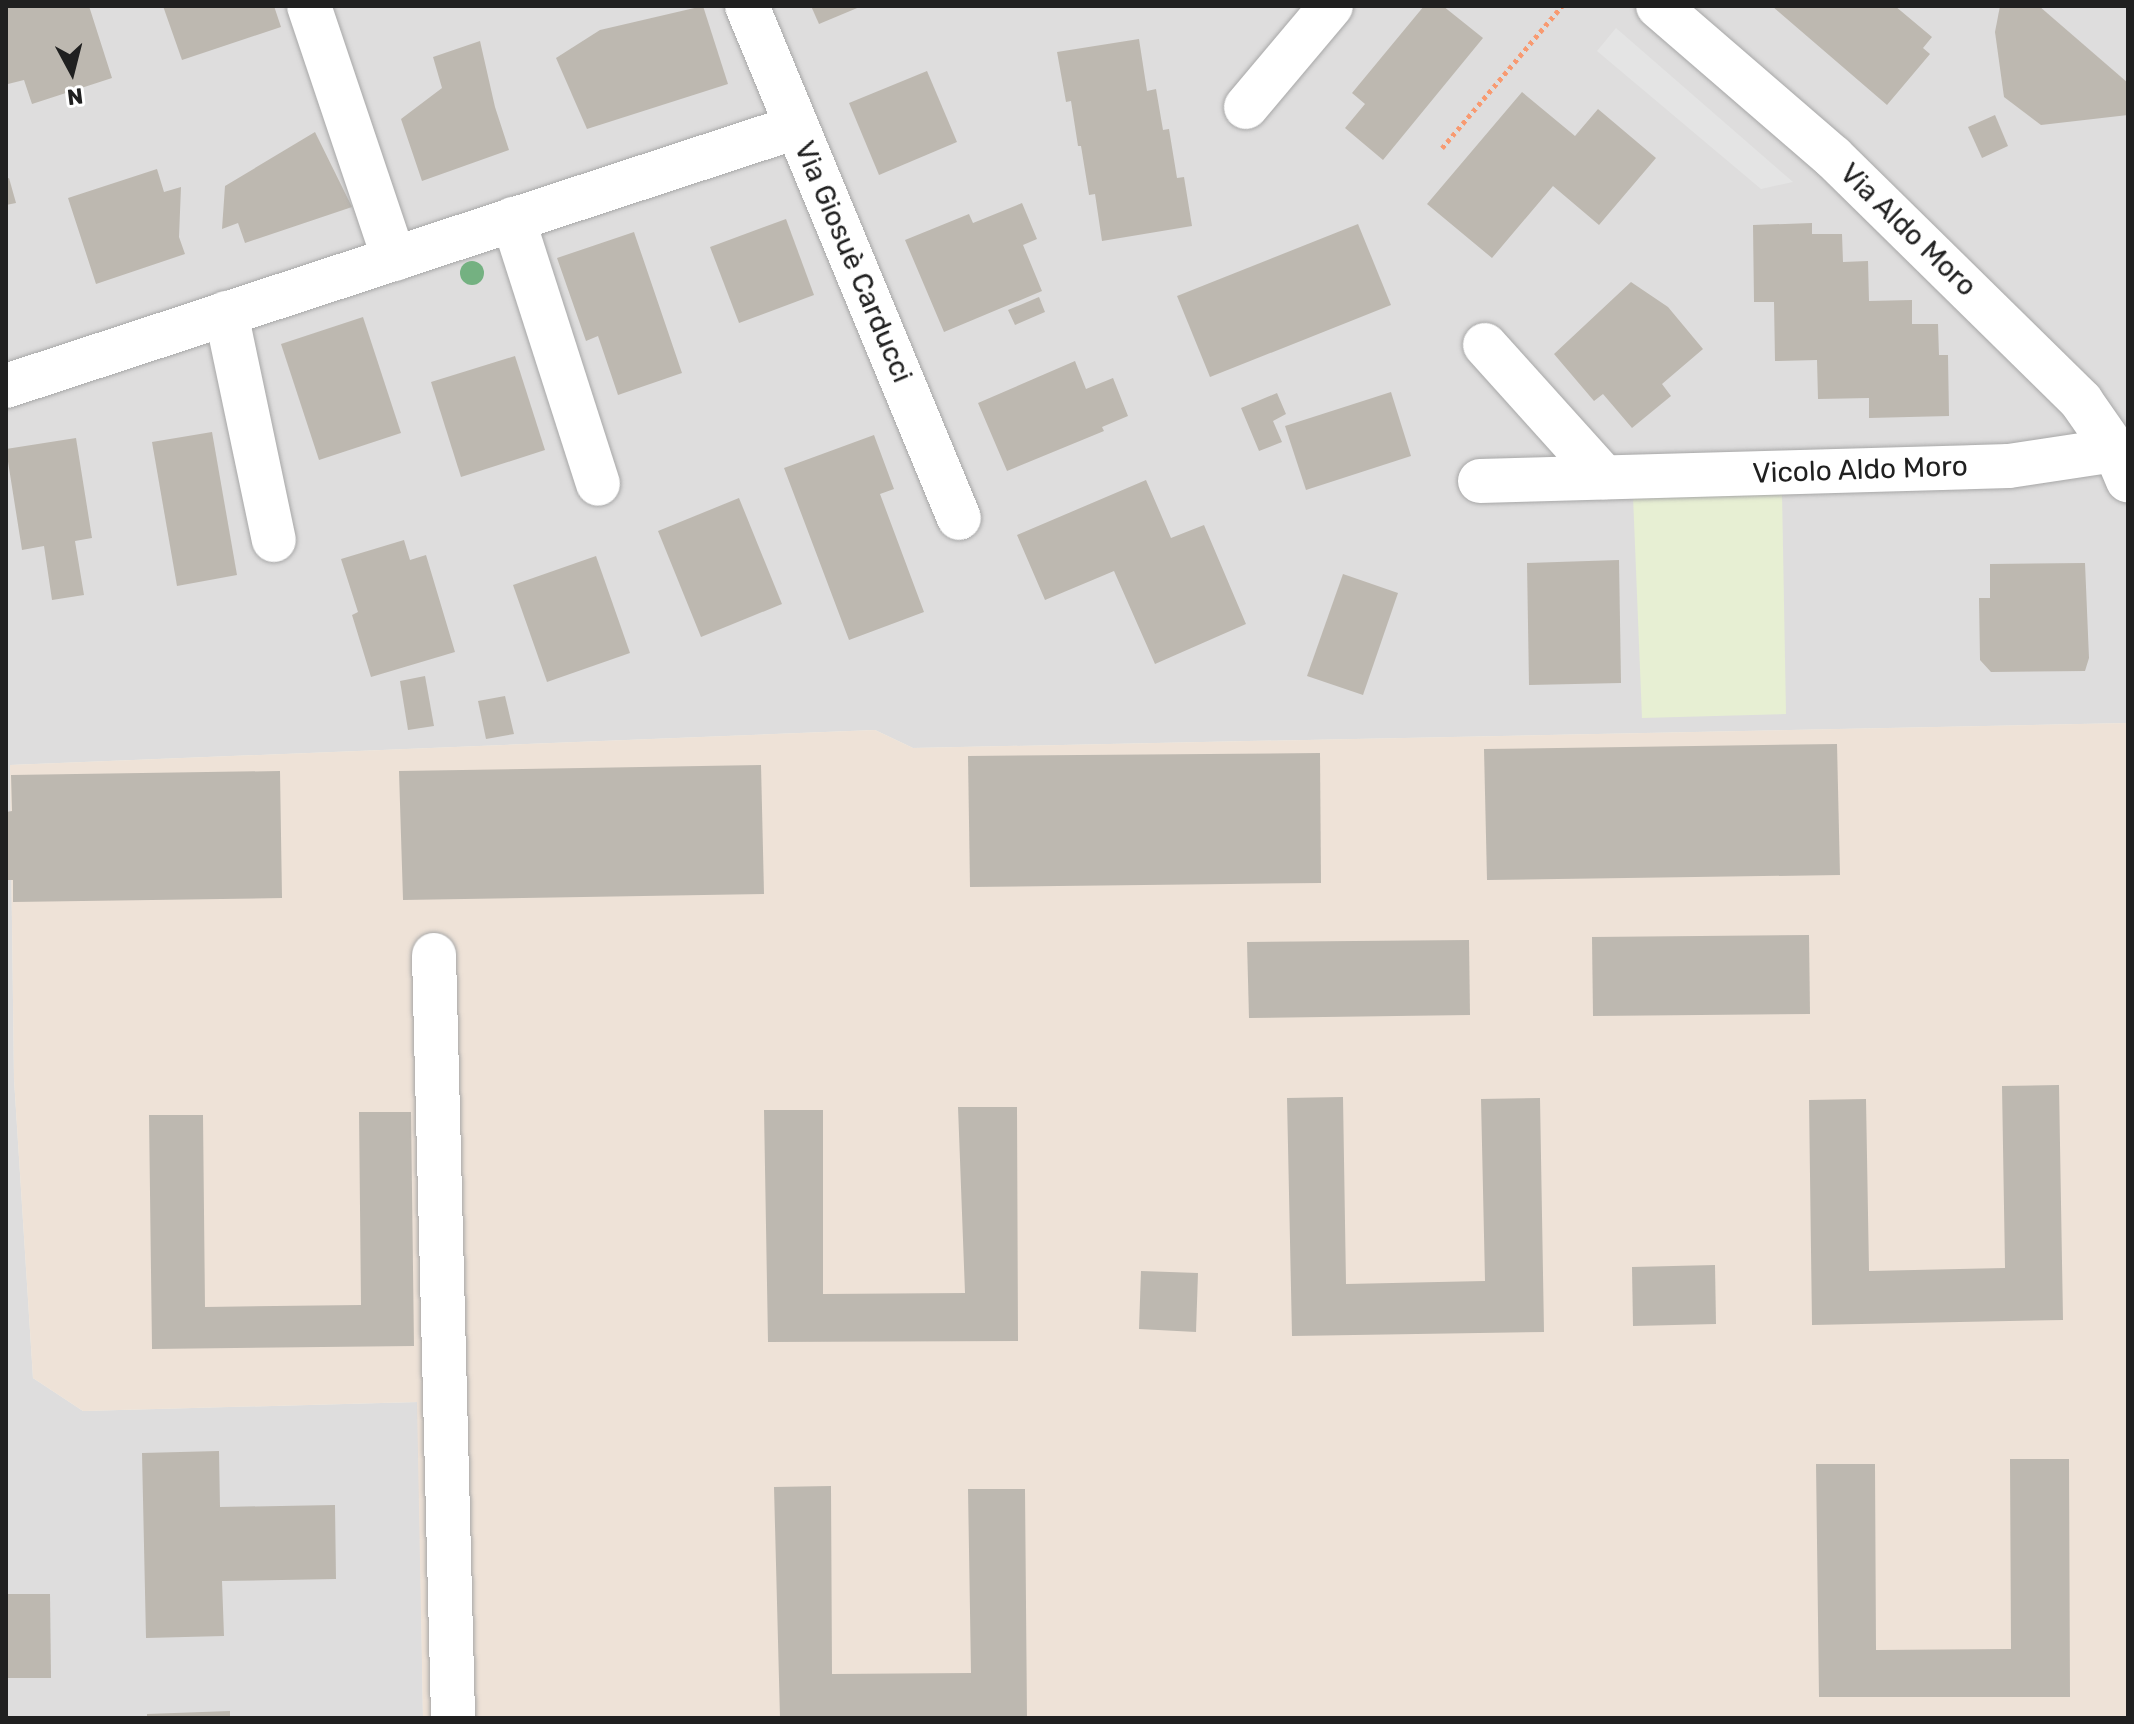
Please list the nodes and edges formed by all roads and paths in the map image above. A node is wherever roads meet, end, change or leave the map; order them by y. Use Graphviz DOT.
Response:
graph roads {
  1 [pos="309,6"];
  2 [pos="747,6"];
  3 [pos="1331,6"];
  4 [pos="1562,6"];
  5 [pos="1658,6"];
  6 [pos="1246,107"];
  7 [pos="796,127"];
  8 [pos="1442,148"];
  9 [pos="513,219"];
  10 [pos="394,259"];
  11 [pos="226,313"];
  12 [pos="1485,345"];
  13 [pos="6,386"];
  14 [pos="2124,461"];
  15 [pos="1604,477"];
  16 [pos="1480,481"];
  17 [pos="598,484"];
  18 [pos="959,518"];
  19 [pos="274,540"];
  20 [pos="434,955"];
  21 [pos="453,1718"];
  1 -- 10 [label="street"];
  2 -- 7 [label="street, Via Giosuè Carducci"];
  3 -- 6 [label="street"];
  4 -- 8 [label="path"];
  5 -- 14 [label="street, Via Aldo Moro"];
  7 -- 9 [label="street"];
  7 -- 18 [label="street, Via Giosuè Carducci"];
  9 -- 10 [label="street"];
  9 -- 17 [label="street"];
  10 -- 11 [label="street"];
  11 -- 13 [label="street"];
  11 -- 19 [label="street"];
  12 -- 15 [label="street"];
  14 -- 15 [label="street, Vicolo Aldo Moro"];
  15 -- 16 [label="street, Vicolo Aldo Moro"];
  20 -- 21 [label="street"];
}
